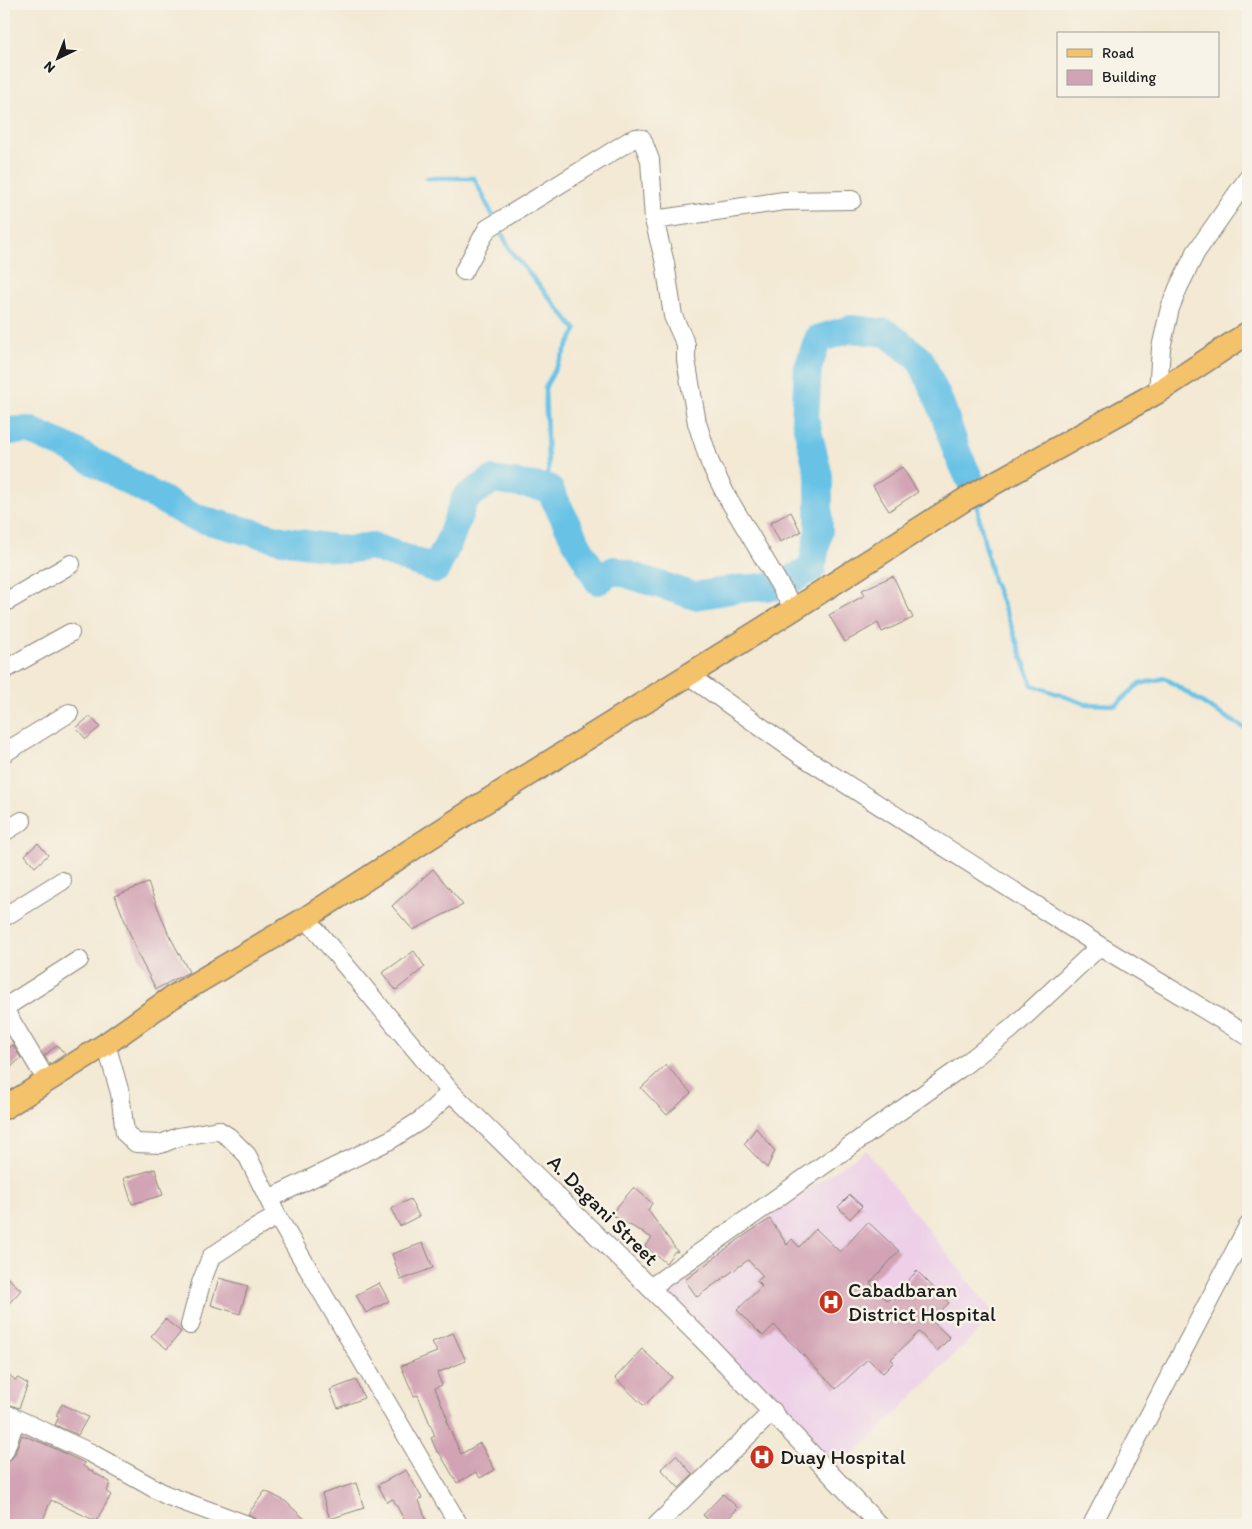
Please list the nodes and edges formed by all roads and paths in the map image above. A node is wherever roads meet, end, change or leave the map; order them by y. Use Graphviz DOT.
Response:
graph roads {
  1 [pos="1248,178"];
  2 [pos="852,200"];
  3 [pos="654,220"];
  4 [pos="464,271"];
  5 [pos="1248,333"];
  6 [pos="1158,392"];
  7 [pos="71,564"];
  8 [pos="787,599"];
  9 [pos="4,603"];
  10 [pos="70,633"];
  11 [pos="4,670"];
  12 [pos="688,675"];
  13 [pos="69,713"];
  14 [pos="4,753"];
  15 [pos="22,821"];
  16 [pos="4,832"];
  17 [pos="62,881"];
  18 [pos="4,917"];
  19 [pos="306,918"];
  20 [pos="1100,946"];
  21 [pos="79,960"];
  22 [pos="4,1008"];
  23 [pos="1248,1036"];
  24 [pos="106,1044"];
  25 [pos="48,1081"];
  26 [pos="451,1092"];
  27 [pos="4,1108"];
  28 [pos="269,1200"];
  29 [pos="277,1216"];
  30 [pos="1248,1226"];
  31 [pos="650,1288"];
  32 [pos="190,1325"];
  33 [pos="772,1411"];
  34 [pos="10,1416"];
  35 [pos="4,1452"];
  36 [pos="247,1525"];
  37 [pos="459,1525"];
  38 [pos="657,1525"];
  39 [pos="879,1525"];
  40 [pos="1092,1525"];
  1 -- 6 [label="street"];
  2 -- 3 [label="street"];
  3 -- 4 [label="street"];
  3 -- 8 [label="street"];
  5 -- 6 [label="main road"];
  6 -- 8 [label="main road"];
  7 -- 9 [label="street"];
  8 -- 12 [label="main road"];
  10 -- 11 [label="street"];
  12 -- 19 [label="main road"];
  12 -- 20 [label="street"];
  13 -- 14 [label="street"];
  15 -- 16 [label="street"];
  17 -- 18 [label="street"];
  19 -- 24 [label="main road"];
  19 -- 26 [label="street, A. Dagani Street"];
  20 -- 23 [label="street"];
  20 -- 31 [label="street"];
  21 -- 22 [label="street"];
  22 -- 25 [label="street"];
  24 -- 25 [label="main road"];
  24 -- 28 [label="street"];
  25 -- 27 [label="main road"];
  26 -- 28 [label="street"];
  26 -- 31 [label="street, A. Dagani Street"];
  28 -- 29 [label="street"];
  29 -- 32 [label="street"];
  29 -- 37 [label="street"];
  30 -- 40 [label="street"];
  31 -- 33 [label="street, A. Dagani Street"];
  33 -- 38 [label="street"];
  33 -- 39 [label="street, A. Dagani Street"];
  34 -- 35 [label="street"];
  34 -- 36 [label="street"];
}
